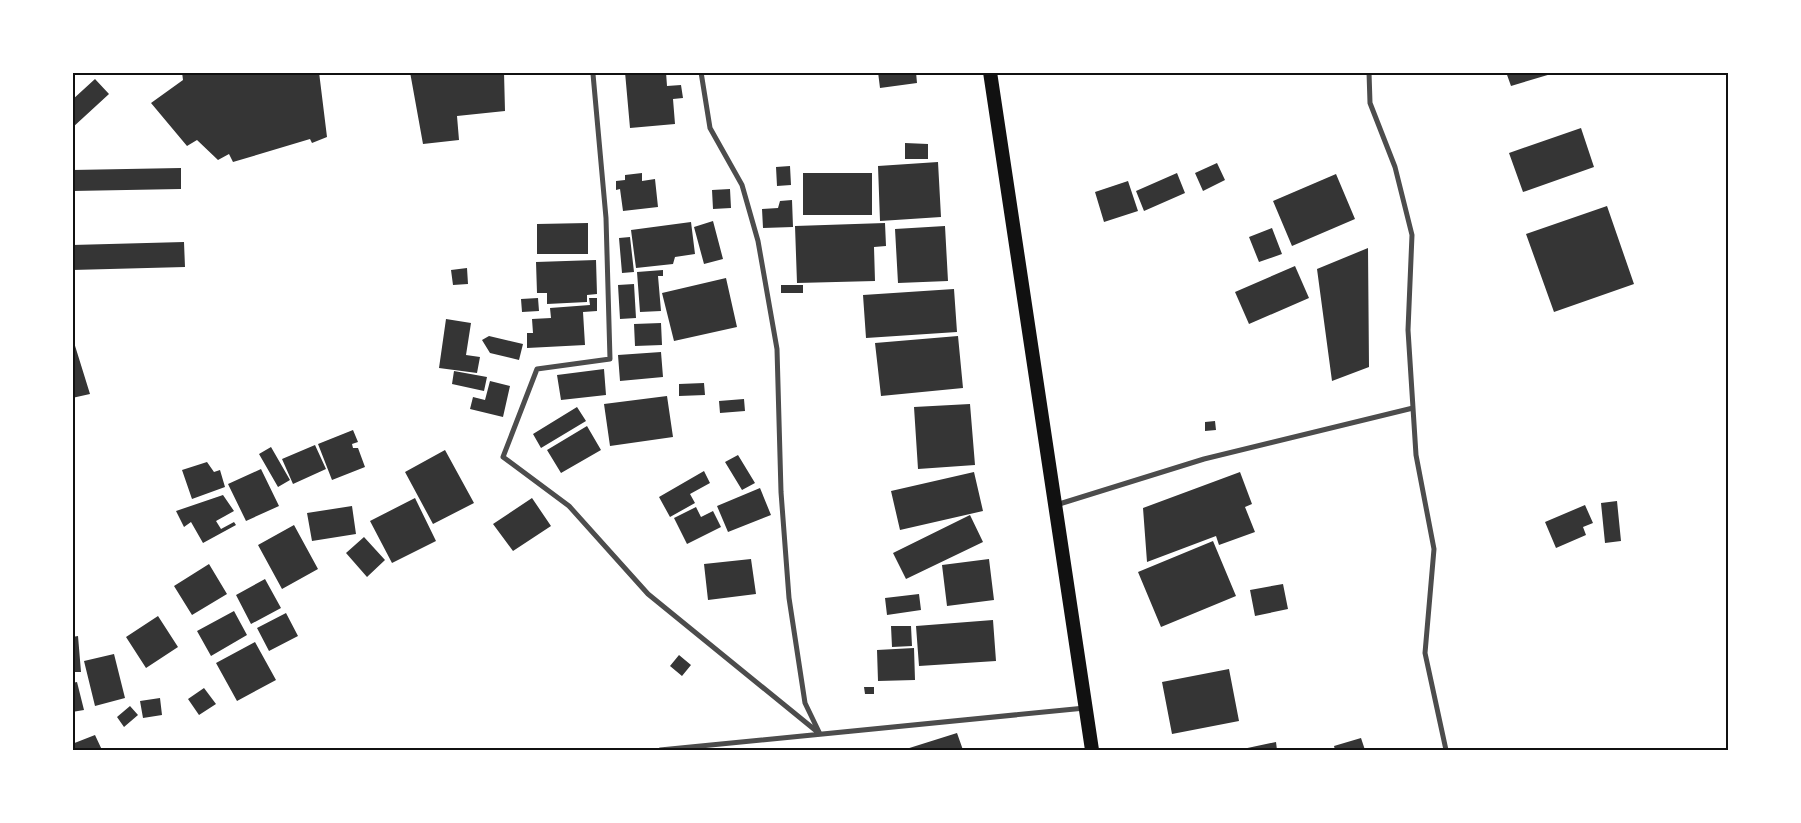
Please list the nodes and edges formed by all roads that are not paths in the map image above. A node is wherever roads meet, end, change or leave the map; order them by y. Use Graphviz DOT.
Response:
graph roads {
  1 [pos="701,72"];
  2 [pos="990,72"];
  3 [pos="1369,72"];
  4 [pos="593,74"];
  5 [pos="1413,408"];
  6 [pos="1055,505"];
  7 [pos="1086,708"];
  8 [pos="820,734"];
  9 [pos="660,750"];
  10 [pos="1092,750"];
  11 [pos="1446,750"];
  1 -- 8 [label="street"];
  2 -- 6 [label="highway"];
  3 -- 5 [label="street"];
  4 -- 8 [label="street"];
  5 -- 6 [label="street"];
  5 -- 11 [label="street"];
  6 -- 7 [label="highway"];
  7 -- 8 [label="street"];
  7 -- 10 [label="highway"];
  8 -- 9 [label="street"];
}
